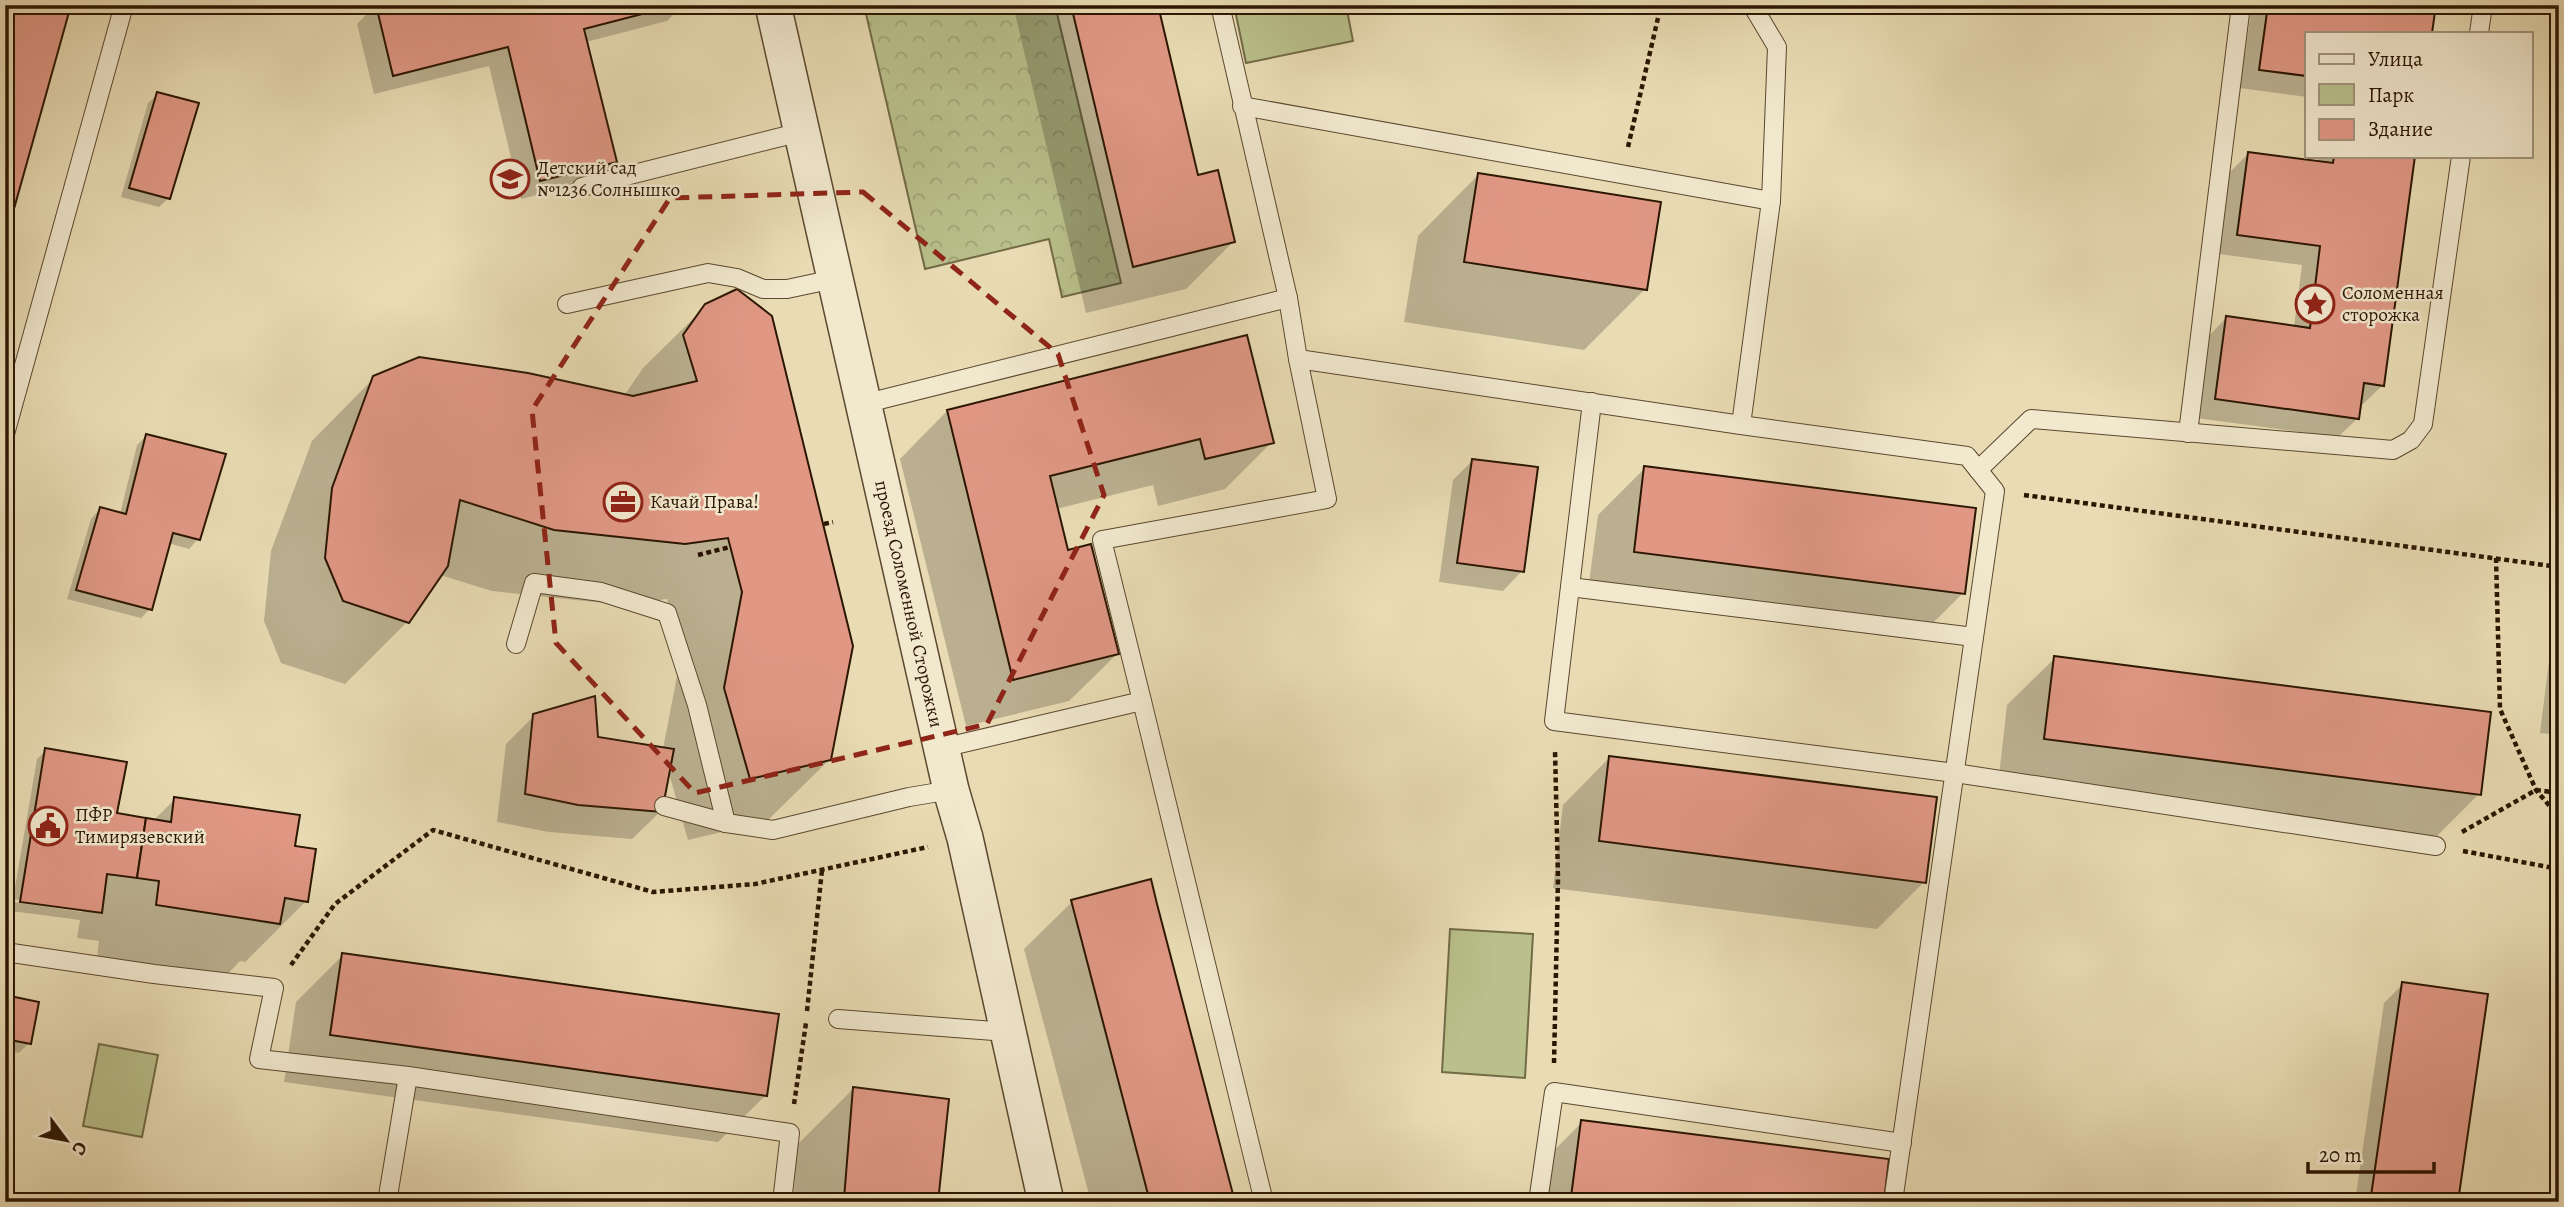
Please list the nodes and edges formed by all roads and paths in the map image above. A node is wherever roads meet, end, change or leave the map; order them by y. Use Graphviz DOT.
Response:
graph roads {
  1 [pos="124,5"];
  2 [pos="773,5"];
  3 [pos="1220,5"];
  4 [pos="1661,5"];
  5 [pos="1752,5"];
  6 [pos="2241,5"];
  7 [pos="2483,5"];
  8 [pos="2479,32"];
  9 [pos="1242,106"];
  10 [pos="801,132"];
  11 [pos="2461,158"];
  12 [pos="1621,175"];
  13 [pos="582,187"];
  14 [pos="1771,201"];
  15 [pos="834,279"];
  16 [pos="1287,298"];
  17 [pos="567,304"];
  18 [pos="1298,359"];
  19 [pos="1592,402"];
  20 [pos="863,404"];
  21 [pos="1741,425"];
  22 [pos="2188,433"];
  23 [pos="5,434"];
  24 [pos="1978,470"];
  25 [pos="1996,491"];
  26 [pos="833,522"];
  27 [pos="824,524"];
  28 [pos="730,547"];
  29 [pos="698,555"];
  30 [pos="2496,558"];
  31 [pos="2559,566"];
  32 [pos="1570,587"];
  33 [pos="1975,637"];
  34 [pos="516,644"];
  35 [pos="1142,701"];
  36 [pos="1554,721"];
  37 [pos="942,748"];
  38 [pos="1955,774"];
  39 [pos="951,790"];
  40 [pos="2536,790"];
  41 [pos="2559,793"];
  42 [pos="664,806"];
  43 [pos="2559,817"];
  44 [pos="726,823"];
  45 [pos="965,838"];
  46 [pos="2436,846"];
  47 [pos="822,869"];
  48 [pos="2559,869"];
  49 [pos="5,952"];
  50 [pos="274,988"];
  51 [pos="838,1019"];
  52 [pos="1007,1032"];
  53 [pos="408,1076"];
  54 [pos="1554,1092"];
  55 [pos="790,1133"];
  56 [pos="1902,1143"];
  57 [pos="387,1202"];
  58 [pos="782,1202"];
  59 [pos="1046,1202"];
  60 [pos="1264,1202"];
  61 [pos="1538,1202"];
  62 [pos="1894,1202"];
  1 -- 23 [label="lane"];
  2 -- 10 [label="street, проезд Соломенной Сторожки"];
  3 -- 9 [label="lane"];
  4 -- 12 [label="path"];
  5 -- 14 [label="lane"];
  6 -- 22 [label="lane"];
  7 -- 8 [label="lane"];
  9 -- 12 [label="lane"];
  9 -- 16 [label="lane"];
  10 -- 13 [label="lane"];
  10 -- 15 [label="street, проезд Соломенной Сторожки"];
  11 -- 22 [label="lane"];
  12 -- 14 [label="lane"];
  14 -- 21 [label="lane"];
  15 -- 17 [label="lane"];
  15 -- 20 [label="street, проезд Соломенной Сторожки"];
  16 -- 18 [label="lane"];
  16 -- 20 [label="lane"];
  18 -- 19 [label="lane"];
  18 -- 35 [label="lane"];
  19 -- 21 [label="lane"];
  19 -- 32 [label="lane"];
  20 -- 37 [label="street, проезд Соломенной Сторожки"];
  21 -- 24 [label="lane"];
  22 -- 24 [label="lane"];
  24 -- 25 [label="lane"];
  25 -- 30 [label="path"];
  25 -- 33 [label="lane"];
  26 -- 27 [label="path"];
  28 -- 29 [label="path"];
  30 -- 31 [label="path"];
  30 -- 40 [label="path"];
  32 -- 33 [label="lane"];
  32 -- 36 [label="lane"];
  33 -- 38 [label="lane"];
  34 -- 44 [label="lane"];
  35 -- 37 [label="lane"];
  35 -- 60 [label="lane"];
  36 -- 38 [label="lane"];
  36 -- 54 [label="path"];
  37 -- 39 [label="street, проезд Соломенной Сторожки"];
  38 -- 46 [label="lane"];
  38 -- 56 [label="lane"];
  39 -- 44 [label="lane"];
  39 -- 45 [label="street, проезд Соломенной Сторожки"];
  40 -- 41 [label="path"];
  40 -- 43 [label="path"];
  40 -- 46 [label="path"];
  42 -- 44 [label="lane"];
  45 -- 47 [label="path"];
  45 -- 52 [label="street, проезд Соломенной Сторожки"];
  46 -- 48 [label="path"];
  47 -- 50 [label="path"];
  47 -- 55 [label="path"];
  49 -- 50 [label="lane"];
  50 -- 53 [label="lane"];
  51 -- 52 [label="lane"];
  52 -- 59 [label="street, проезд Соломенной Сторожки"];
  53 -- 55 [label="lane"];
  53 -- 57 [label="lane"];
  54 -- 56 [label="lane"];
  54 -- 61 [label="lane"];
  55 -- 58 [label="lane"];
  56 -- 62 [label="lane"];
}
